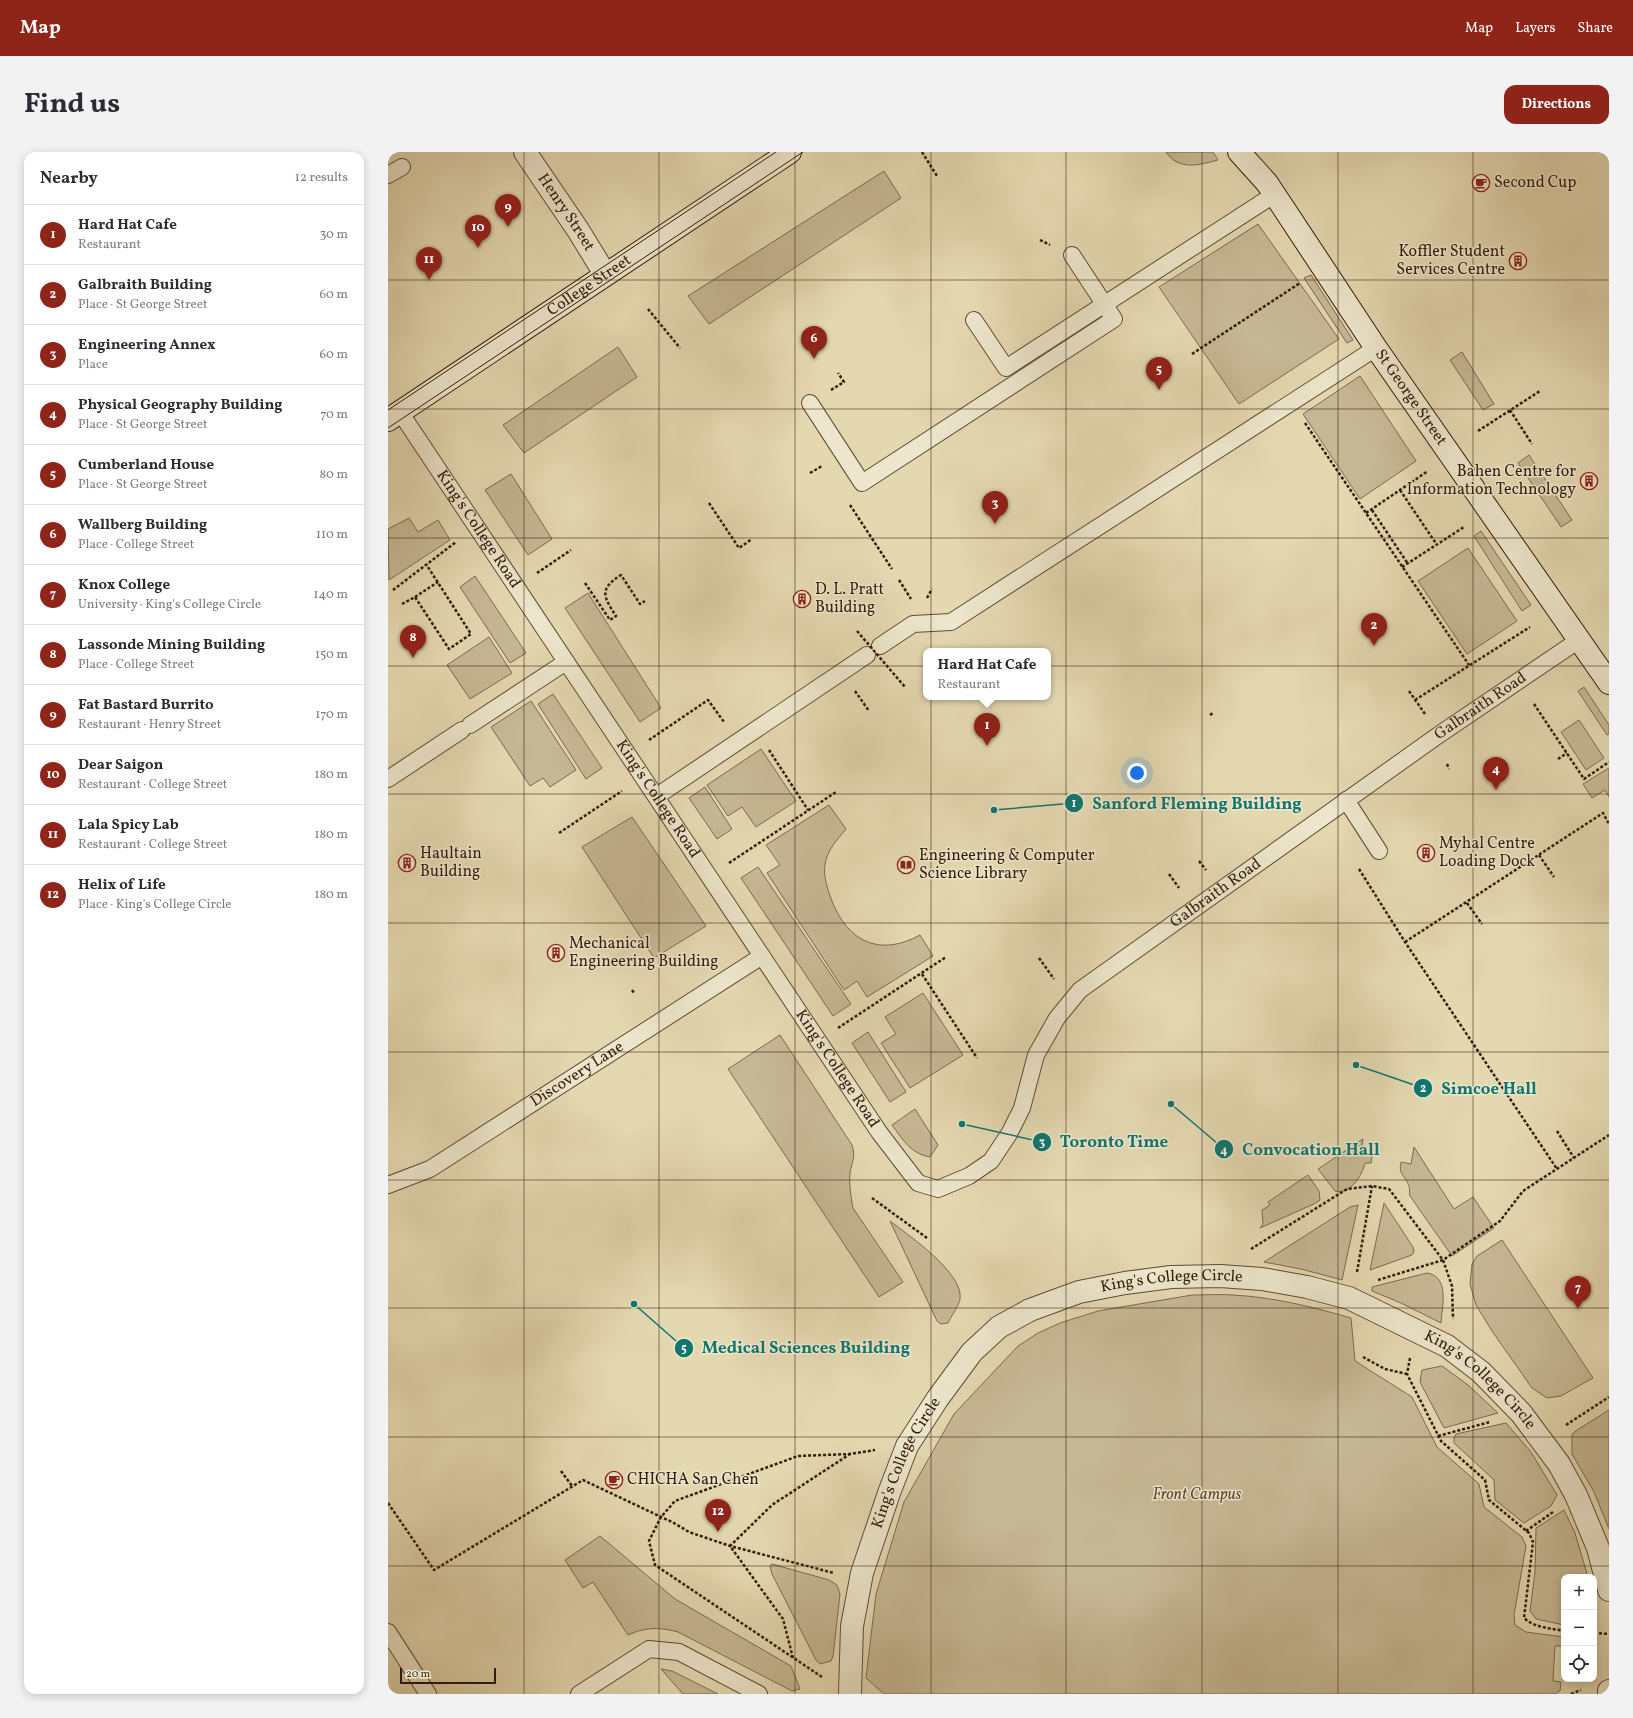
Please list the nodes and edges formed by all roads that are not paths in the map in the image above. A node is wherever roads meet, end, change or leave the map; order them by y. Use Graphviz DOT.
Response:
graph roads {
  1 [pos="525,152"];
  2 [pos="790,152"];
  3 [pos="1239,152"];
  4 [pos="1275,194"];
  5 [pos="1072,255"];
  6 [pos="605,274"];
  7 [pos="1105,304"];
  8 [pos="974,320"];
  9 [pos="1376,348"];
  10 [pos="810,403"];
  11 [pos="394,416"];
  12 [pos="1579,640"];
  13 [pos="880,646"];
  14 [pos="867,655"];
  15 [pos="566,662"];
  16 [pos="1609,683"];
  17 [pos="388,780"];
  18 [pos="657,796"];
  19 [pos="1346,800"];
  20 [pos="1379,851"];
  21 [pos="762,956"];
  22 [pos="918,1184"];
  23 [pos="388,1185"];
  24 [pos="1609,1590"];
  25 [pos="388,1632"];
  26 [pos="428,1694"];
  27 [pos="579,1694"];
  28 [pos="759,1694"];
  29 [pos="850,1694"];
  1 -- 6 [label="street, Henry Street"];
  2 -- 6 [label="street, College Street"];
  3 -- 4 [label="street, St George Street"];
  4 -- 7 [label="lane"];
  4 -- 9 [label="street, St George Street"];
  5 -- 7 [label="lane"];
  6 -- 11 [label="street, College Street"];
  7 -- 8 [label="lane"];
  7 -- 10 [label="lane"];
  9 -- 12 [label="street, St George Street"];
  9 -- 13 [label="lane"];
  11 -- 15 [label="lane, King's College Road"];
  12 -- 16 [label="street, St George Street"];
  12 -- 19 [label="lane, Galbraith Road"];
  14 -- 18 [label="lane"];
  15 -- 17 [label="lane"];
  15 -- 18 [label="lane, King's College Road"];
  18 -- 21 [label="lane, King's College Road"];
  19 -- 20 [label="lane"];
  19 -- 22 [label="lane, Galbraith Road"];
  21 -- 22 [label="lane, King's College Road"];
  21 -- 23 [label="lane, Discovery Lane"];
  24 -- 29 [label="street, King's College Circle"];
  25 -- 26 [label="lane"];
  27 -- 28 [label="lane"];
}
